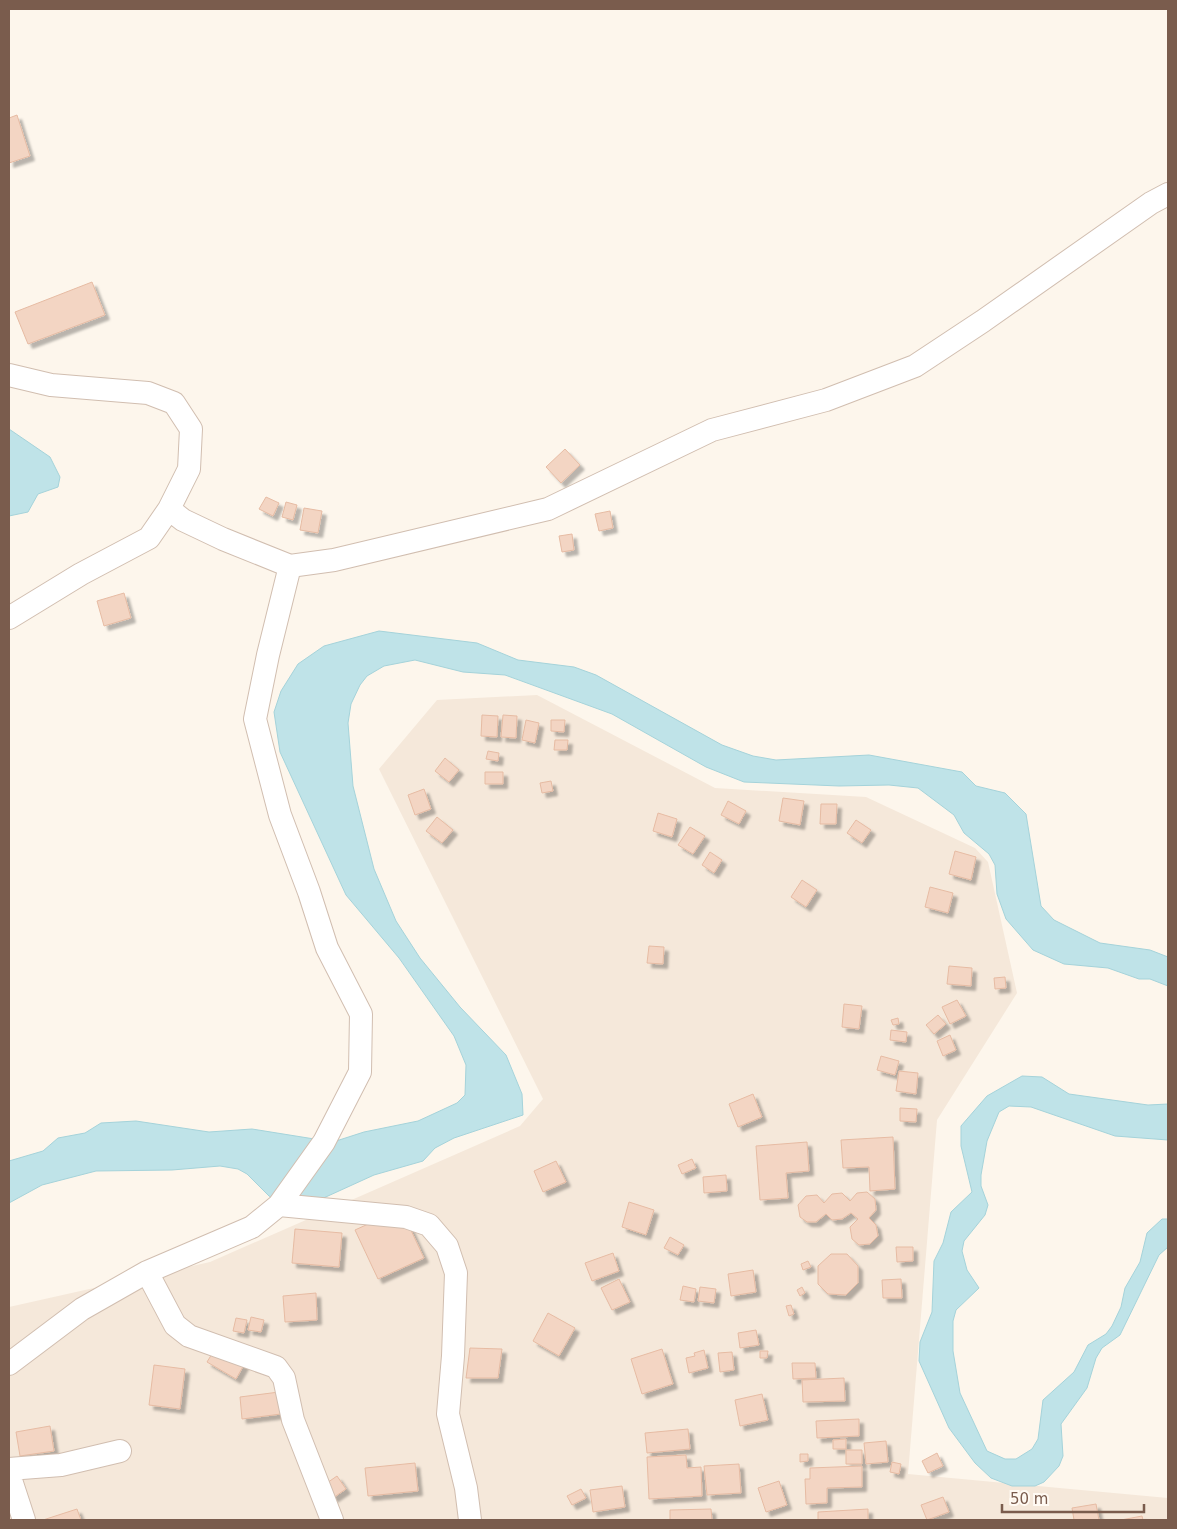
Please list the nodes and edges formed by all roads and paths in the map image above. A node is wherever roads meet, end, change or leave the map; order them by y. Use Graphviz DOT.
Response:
graph roads {
  1 [pos="1168,194"];
  2 [pos="9,375"];
  3 [pos="169,509"];
  4 [pos="290,566"];
  5 [pos="9,618"];
  6 [pos="279,1204"];
  7 [pos="147,1272"];
  8 [pos="9,1364"];
  9 [pos="120,1450"];
  10 [pos="9,1469"];
  11 [pos="9,1474"];
  12 [pos="24,1520"];
  13 [pos="332,1520"];
  14 [pos="470,1520"];
  1 -- 4 [label="street"];
  2 -- 3 [label="street"];
  3 -- 4 [label="street"];
  3 -- 5 [label="street"];
  4 -- 6 [label="street"];
  6 -- 7 [label="street"];
  6 -- 14 [label="street"];
  7 -- 8 [label="street"];
  7 -- 13 [label="street"];
  9 -- 10 [label="street"];
  11 -- 12 [label="street"];
}
